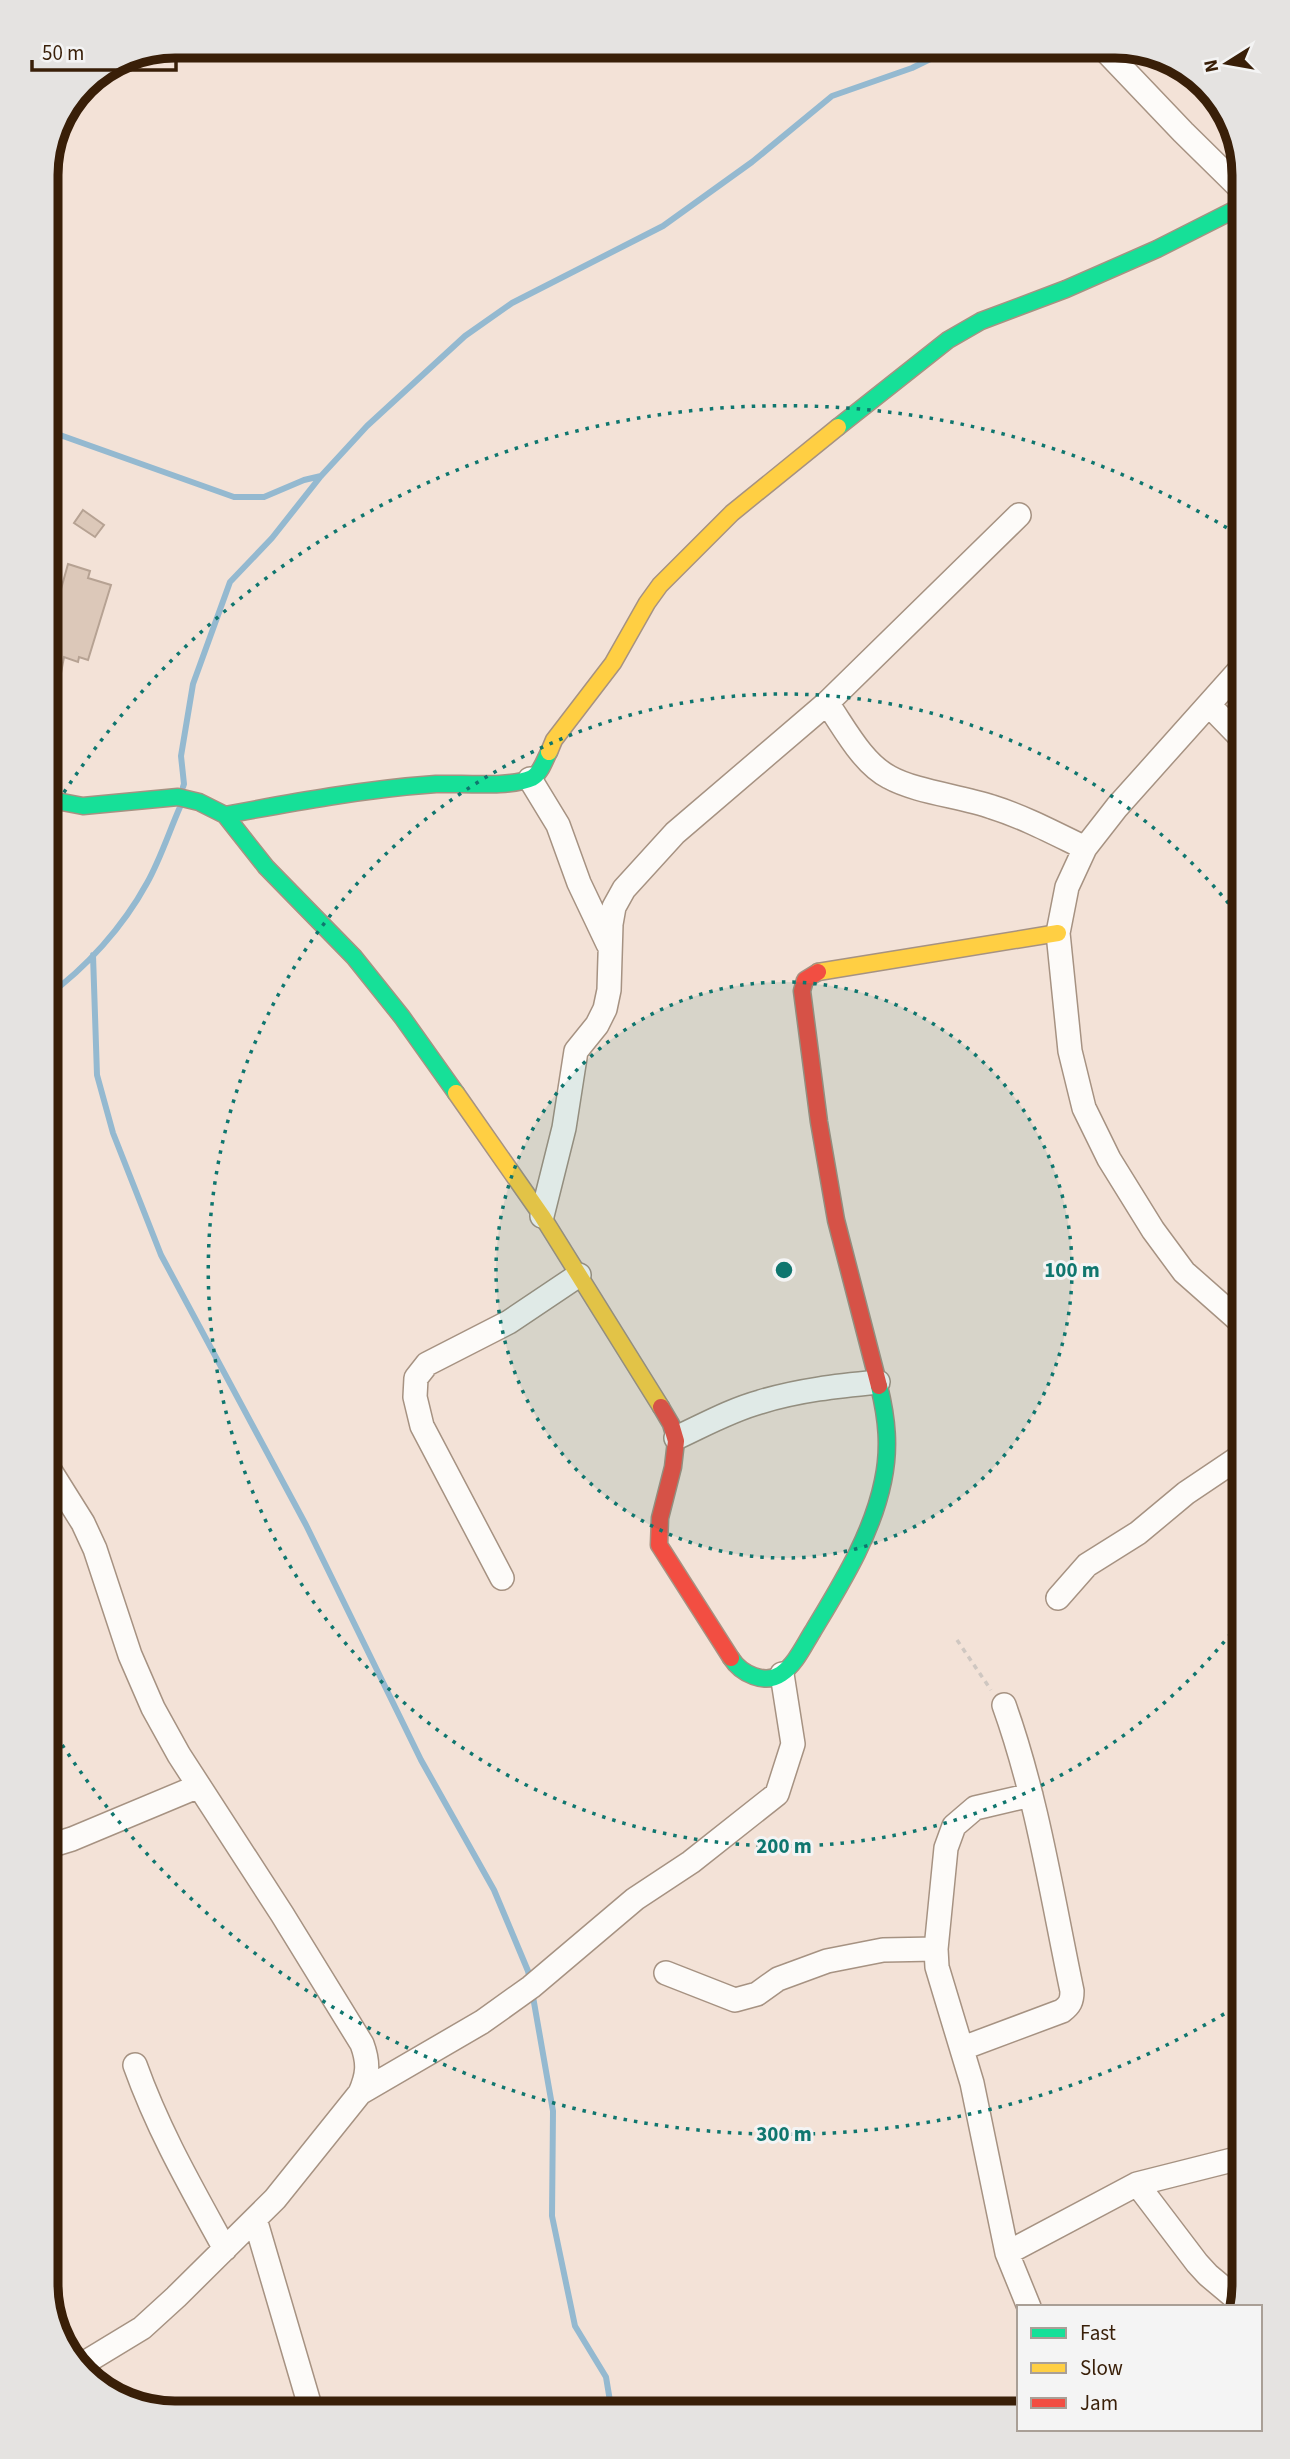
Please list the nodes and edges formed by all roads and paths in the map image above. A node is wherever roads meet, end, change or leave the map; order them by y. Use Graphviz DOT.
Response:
graph roads {
  1 [pos="1113,58"];
  2 [pos="1232,180"];
  3 [pos="1232,211"];
  4 [pos="1019,515"];
  5 [pos="1232,678"];
  6 [pos="827,703"];
  7 [pos="1209,705"];
  8 [pos="1232,728"];
  9 [pos="530,779"];
  10 [pos="58,801"];
  11 [pos="225,815"];
  12 [pos="1085,848"];
  13 [pos="1058,933"];
  14 [pos="609,947"];
  15 [pos="542,1216"];
  16 [pos="579,1275"];
  17 [pos="1232,1314"];
  18 [pos="878,1382"];
  19 [pos="676,1438"];
  20 [pos="1232,1462"];
  21 [pos="58,1483"];
  22 [pos="502,1578"];
  23 [pos="1058,1598"];
  24 [pos="957,1640"];
  25 [pos="782,1674"];
  26 [pos="1004,1705"];
  27 [pos="199,1786"];
  28 [pos="1031,1795"];
  29 [pos="58,1843"];
  30 [pos="936,1948"];
  31 [pos="666,1973"];
  32 [pos="963,2048"];
  33 [pos="135,2065"];
  34 [pos="360,2092"];
  35 [pos="1232,2162"];
  36 [pos="1138,2184"];
  37 [pos="255,2219"];
  38 [pos="225,2249"];
  39 [pos="1007,2253"];
  40 [pos="1231,2295"];
  41 [pos="1027,2305"];
  42 [pos="87,2361"];
  43 [pos="308,2401"];
  1 -- 2 [label="street"];
  3 -- 9 [label="street"];
  4 -- 6 [label="street"];
  5 -- 7 [label="street"];
  6 -- 12 [label="street"];
  6 -- 14 [label="street"];
  7 -- 8 [label="street"];
  7 -- 12 [label="street"];
  9 -- 11 [label="street"];
  9 -- 14 [label="street"];
  10 -- 11 [label="street"];
  11 -- 15 [label="street"];
  12 -- 13 [label="street"];
  13 -- 17 [label="street"];
  13 -- 18 [label="street"];
  14 -- 15 [label="street"];
  15 -- 16 [label="street"];
  16 -- 19 [label="street"];
  16 -- 22 [label="street"];
  18 -- 19 [label="street"];
  18 -- 25 [label="street"];
  19 -- 25 [label="street"];
  20 -- 23 [label="street"];
  21 -- 27 [label="street"];
  24 -- 26 [label="path"];
  25 -- 34 [label="street"];
  26 -- 28 [label="street"];
  27 -- 29 [label="street"];
  27 -- 34 [label="street"];
  28 -- 30 [label="street"];
  28 -- 32 [label="street"];
  30 -- 31 [label="street"];
  30 -- 32 [label="street"];
  32 -- 39 [label="street"];
  33 -- 38 [label="street"];
  34 -- 37 [label="street"];
  35 -- 36 [label="street"];
  36 -- 39 [label="street"];
  36 -- 40 [label="street"];
  37 -- 38 [label="street"];
  37 -- 43 [label="street"];
  38 -- 42 [label="street"];
  39 -- 41 [label="street"];
}
